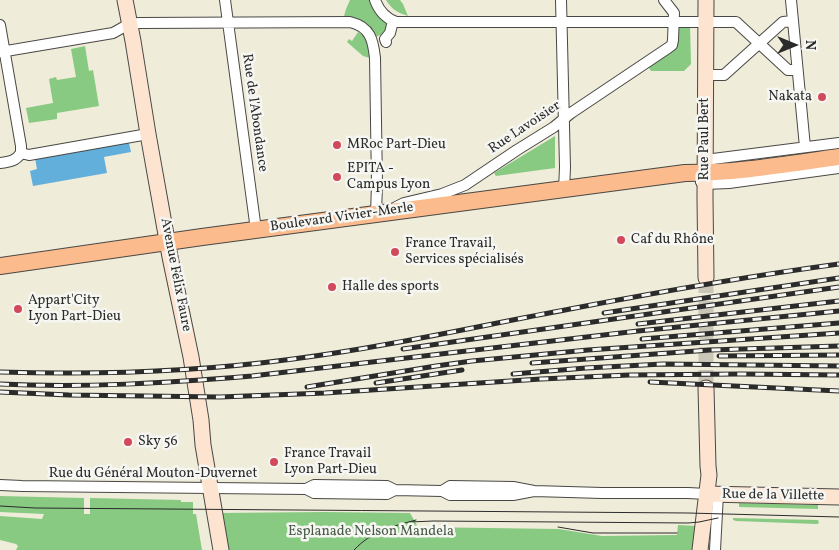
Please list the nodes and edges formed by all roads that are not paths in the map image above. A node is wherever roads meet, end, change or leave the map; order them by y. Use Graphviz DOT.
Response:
graph roads {
  1 [pos="125,0"];
  2 [pos="226,0"];
  3 [pos="375,0"];
  4 [pos="561,0"];
  5 [pos="664,0"];
  6 [pos="706,0"];
  7 [pos="791,0"];
  8 [pos="395,21"];
  9 [pos="674,21"];
  10 [pos="793,21"];
  11 [pos="561,22"];
  12 [pos="706,22"];
  13 [pos="228,23"];
  14 [pos="129,24"];
  15 [pos="0,25"];
  16 [pos="386,42"];
  17 [pos="759,44"];
  18 [pos="2,52"];
  19 [pos="797,70"];
  20 [pos="706,75"];
  21 [pos="564,119"];
  22 [pos="148,134"];
  23 [pos="839,143"];
  24 [pos="804,147"];
  25 [pos="21,153"];
  26 [pos="839,157"];
  27 [pos="0,163"];
  28 [pos="839,168"];
  29 [pos="705,173"];
  30 [pos="564,182"];
  31 [pos="379,208"];
  32 [pos="256,230"];
  33 [pos="168,242"];
  34 [pos="0,266"];
  35 [pos="706,278"];
  36 [pos="706,388"];
  37 [pos="0,485"];
  38 [pos="211,487"];
  39 [pos="712,494"];
  40 [pos="839,497"];
  41 [pos="221,550"];
  42 [pos="700,550"];
  43 [pos="715,550"];
  1 -- 14 [label="main road, Avenue Félix Faure"];
  2 -- 13 [label="street, Rue de l'Abondance"];
  3 -- 8 [label="street"];
  4 -- 11 [label="street"];
  5 -- 9 [label="street"];
  6 -- 12 [label="main road, Rue Paul Bert"];
  7 -- 10 [label="street"];
  8 -- 11 [label="street"];
  8 -- 16 [label="street"];
  9 -- 11 [label="street"];
  9 -- 12 [label="street"];
  9 -- 21 [label="street, Rue Lavoisier"];
  10 -- 17 [label="street"];
  10 -- 19 [label="street"];
  11 -- 21 [label="street"];
  12 -- 17 [label="street"];
  12 -- 20 [label="main road, Rue Paul Bert"];
  13 -- 14 [label="street"];
  13 -- 31 [label="street"];
  13 -- 32 [label="street, Rue de l'Abondance"];
  14 -- 18 [label="street"];
  14 -- 22 [label="main road, Avenue Félix Faure"];
  15 -- 18 [label="street"];
  17 -- 19 [label="street"];
  17 -- 20 [label="street"];
  18 -- 25 [label="street"];
  19 -- 24 [label="street"];
  20 -- 29 [label="main road, Rue Paul Bert"];
  21 -- 30 [label="street"];
  21 -- 31 [label="street, Rue Lavoisier"];
  22 -- 25 [label="street"];
  22 -- 33 [label="main road, Avenue Félix Faure"];
  23 -- 24 [label="street, Boulevard Vivier-Merle"];
  24 -- 29 [label="street, Boulevard Vivier-Merle"];
  25 -- 27 [label="street"];
  26 -- 29 [label="main road"];
  28 -- 29 [label="street, Boulevard Vivier-Merle"];
  29 -- 30 [label="main road, Boulevard Vivier-Merle"];
  29 -- 35 [label="main road, Rue Paul Bert"];
  30 -- 31 [label="main road, Boulevard Vivier-Merle"];
  31 -- 32 [label="main road, Boulevard Vivier-Merle"];
  32 -- 33 [label="main road, Boulevard Vivier-Merle"];
  33 -- 34 [label="main road, Boulevard Vivier-Merle"];
  33 -- 38 [label="main road, Avenue Félix Faure"];
  36 -- 39 [label="main road"];
  37 -- 38 [label="street, Rue du Général Mouton-Duvernet"];
  38 -- 39 [label="street, Rue du Général Mouton-Duvernet"];
  38 -- 41 [label="main road, Avenue Félix Faure"];
  39 -- 40 [label="main road, Rue de la Villette"];
  39 -- 42 [label="main road"];
  39 -- 43 [label="street"];
}
